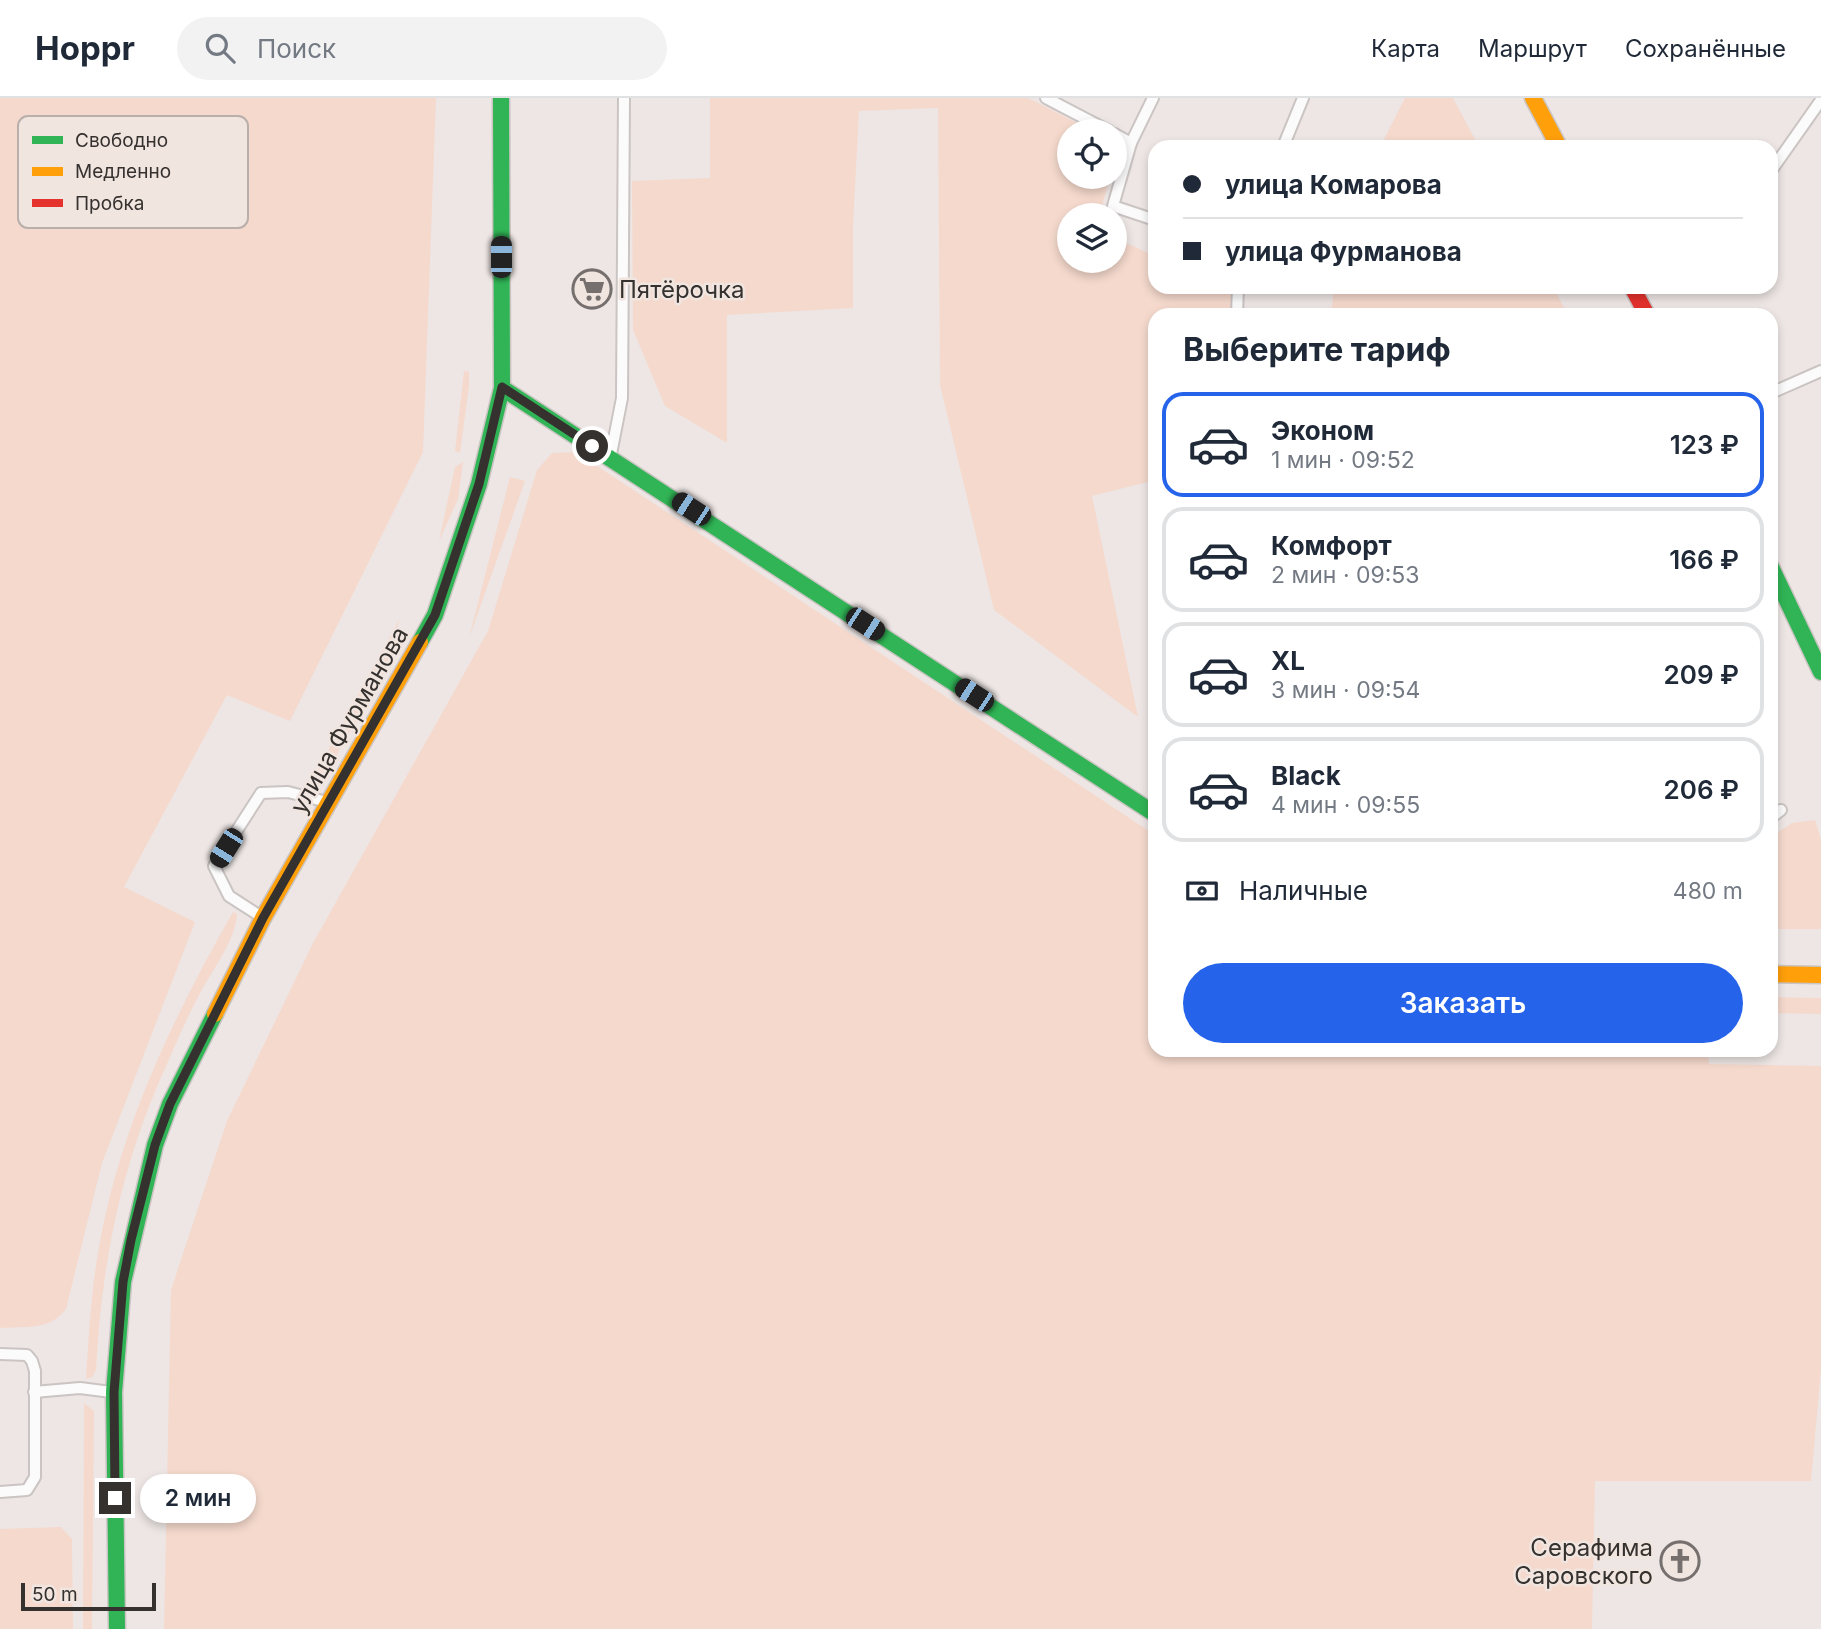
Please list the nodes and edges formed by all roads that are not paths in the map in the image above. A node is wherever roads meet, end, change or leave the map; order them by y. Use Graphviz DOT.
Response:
graph roads {
  1 [pos="501,98"];
  2 [pos="624,98"];
  3 [pos="1046,98"];
  4 [pos="1153,98"];
  5 [pos="1303,98"];
  6 [pos="1533,98"];
  7 [pos="1821,100"];
  8 [pos="1086,119"];
  9 [pos="1286,140"];
  10 [pos="1555,140"];
  11 [pos="1127,141"];
  12 [pos="1131,143"];
  13 [pos="1778,161"];
  14 [pos="1148,218"];
  15 [pos="1821,371"];
  16 [pos="502,387"];
  17 [pos="1778,390"];
  18 [pos="610,458"];
  19 [pos="1778,582"];
  20 [pos="1821,672"];
  21 [pos="327,802"];
  22 [pos="1148,809"];
  23 [pos="1782,810"];
  24 [pos="1778,813"];
  25 [pos="263,918"];
  26 [pos="1778,974"];
  27 [pos="1821,975"];
  28 [pos="0,1354"];
  29 [pos="34,1392"];
  30 [pos="114,1392"];
  31 [pos="0,1492"];
  32 [pos="117,1629"];
  1 -- 16 [label="main road, улица Фурманова"];
  2 -- 18 [label="lane"];
  3 -- 8 [label="lane"];
  4 -- 12 [label="lane"];
  5 -- 9 [label="lane"];
  6 -- 10 [label="main road"];
  7 -- 13 [label="lane"];
  11 -- 12 [label="lane"];
  12 -- 14 [label="lane"];
  15 -- 17 [label="lane"];
  16 -- 18 [label="main road"];
  16 -- 21 [label="main road, улица Фурманова"];
  18 -- 22 [label="main road"];
  19 -- 20 [label="main road"];
  21 -- 25 [label="main road, улица Фурманова"];
  21 -- 25 [label="lane"];
  23 -- 24 [label="lane"];
  25 -- 30 [label="main road, улица Фурманова"];
  26 -- 27 [label="main road"];
  28 -- 29 [label="lane"];
  29 -- 30 [label="lane"];
  29 -- 31 [label="lane"];
  30 -- 32 [label="main road, улица Фурманова"];
}
